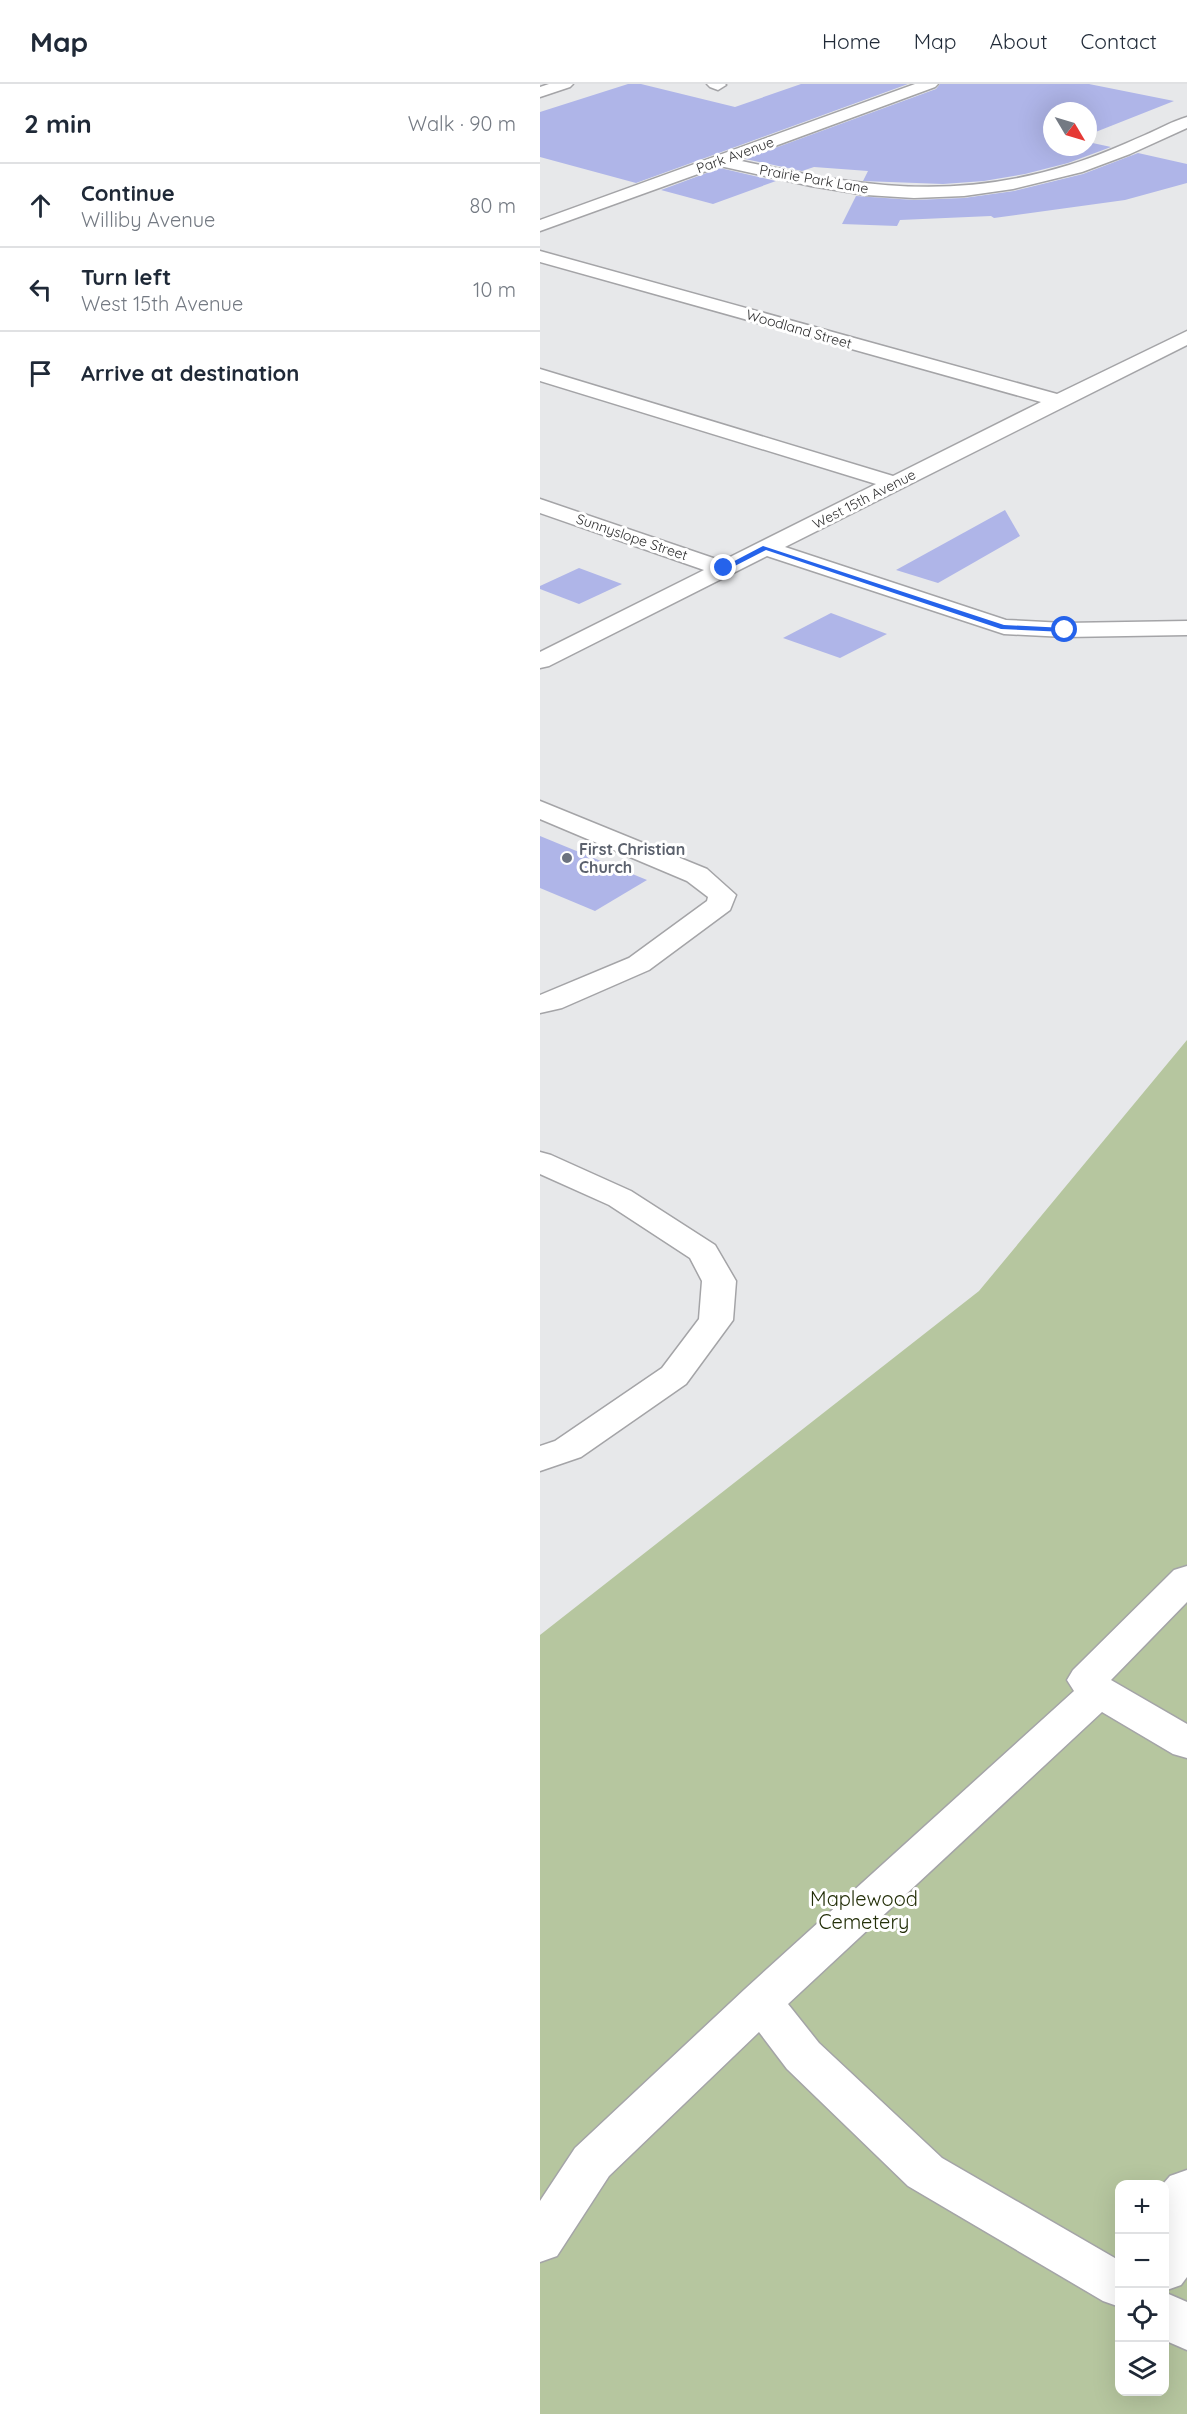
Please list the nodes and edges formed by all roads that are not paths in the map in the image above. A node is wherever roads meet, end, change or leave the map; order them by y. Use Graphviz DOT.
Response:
graph roads {
  1 [pos="565,84"];
  2 [pos="930,84"];
  3 [pos="540,92"];
  4 [pos="1187,123"];
  5 [pos="719,161"];
  6 [pos="540,226"];
  7 [pos="540,256"];
  8 [pos="1187,337"];
  9 [pos="540,375"];
  10 [pos="1058,401"];
  11 [pos="894,483"];
  12 [pos="540,506"];
  13 [pos="766,548"];
  14 [pos="724,568"];
  15 [pos="1187,628"];
  16 [pos="540,661"];
  17 [pos="540,809"];
  18 [pos="540,1004"];
  19 [pos="540,1162"];
  20 [pos="540,1460"];
  21 [pos="1187,1579"];
  22 [pos="1099,1692"];
  23 [pos="1187,1743"];
  24 [pos="761,2002"];
  25 [pos="1187,2190"];
  26 [pos="540,2241"];
  27 [pos="1169,2264"];
  28 [pos="1115,2284"];
  29 [pos="1169,2317"];
  30 [pos="1187,2328"];
  1 -- 3 [label="street"];
  2 -- 5 [label="street, Park Avenue"];
  4 -- 5 [label="street, Prairie Park Lane"];
  5 -- 6 [label="street, Park Avenue"];
  7 -- 10 [label="street, Woodland Street"];
  8 -- 10 [label="street, West 15th Avenue"];
  9 -- 11 [label="street"];
  10 -- 11 [label="street, West 15th Avenue"];
  11 -- 13 [label="street, West 15th Avenue"];
  12 -- 14 [label="street, Sunnyslope Street"];
  13 -- 14 [label="street, West 15th Avenue"];
  13 -- 15 [label="street"];
  14 -- 16 [label="street, West 15th Avenue"];
  17 -- 18 [label="street"];
  19 -- 20 [label="street"];
  21 -- 22 [label="street"];
  22 -- 23 [label="street"];
  22 -- 24 [label="street"];
  24 -- 26 [label="street"];
  24 -- 28 [label="street"];
  25 -- 27 [label="street"];
  29 -- 30 [label="street"];
}
